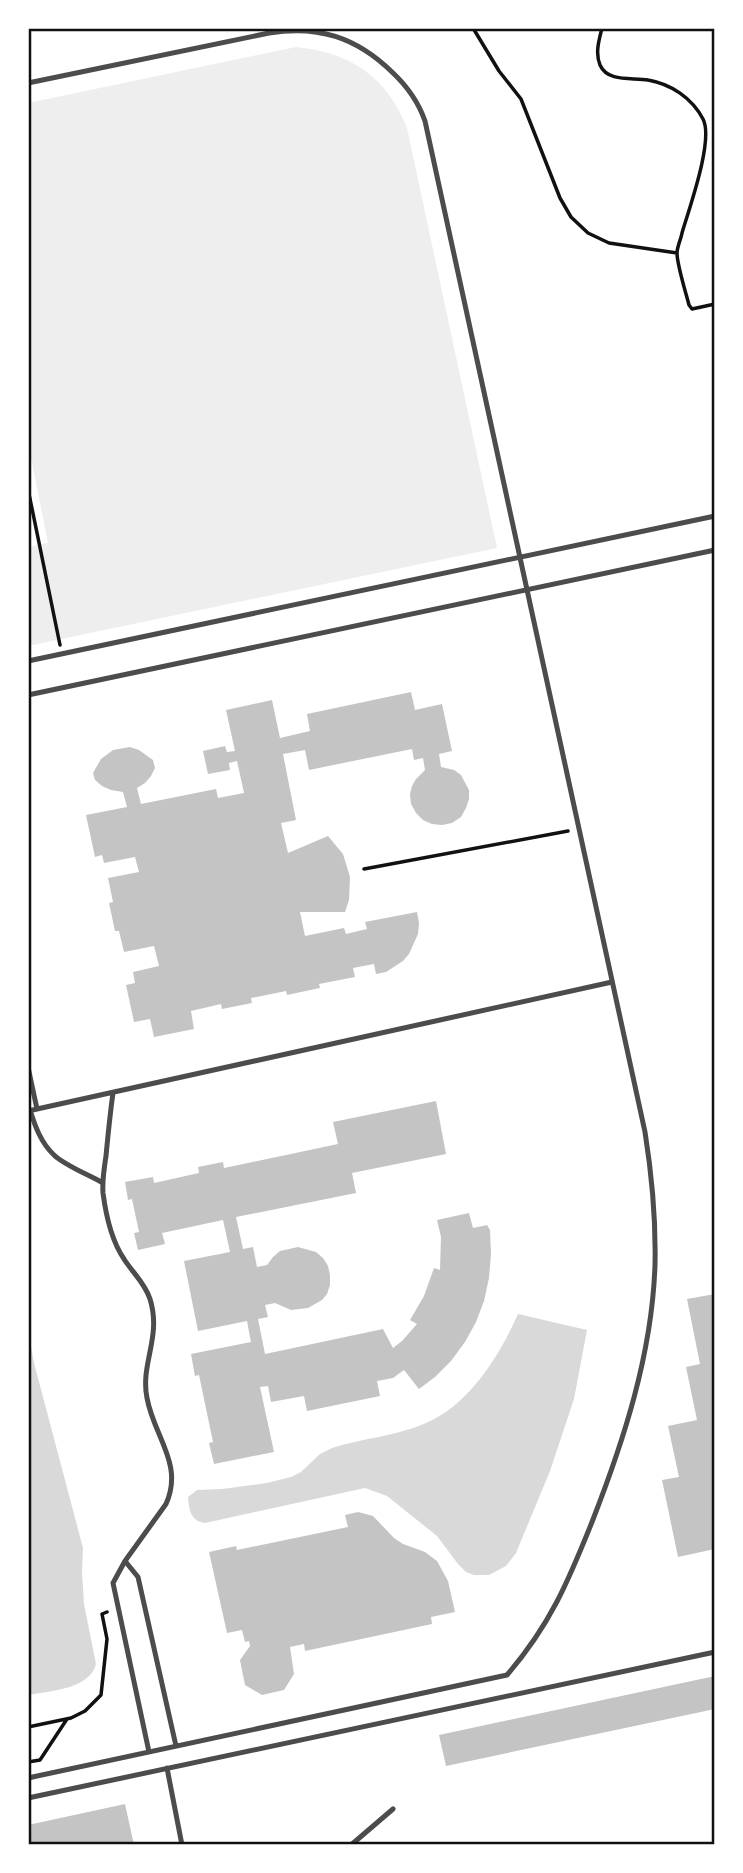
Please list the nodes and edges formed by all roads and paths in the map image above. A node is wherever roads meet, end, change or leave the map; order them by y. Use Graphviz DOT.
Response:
graph roads {
  1 [pos="473,28"];
  2 [pos="601,28"];
  3 [pos="28,83"];
  4 [pos="677,253"];
  5 [pos="715,304"];
  6 [pos="28,489"];
  7 [pos="715,516"];
  8 [pos="715,550"];
  9 [pos="520,557"];
  10 [pos="527,590"];
  11 [pos="61,654"];
  12 [pos="28,661"];
  13 [pos="28,695"];
  14 [pos="579,829"];
  15 [pos="364,869"];
  16 [pos="612,982"];
  17 [pos="28,1067"];
  18 [pos="113,1093"];
  19 [pos="37,1109"];
  20 [pos="29,1111"];
  21 [pos="103,1183"];
  22 [pos="124,1561"];
  23 [pos="119,1610"];
  24 [pos="715,1652"];
  25 [pos="67,1718"];
  26 [pos="28,1727"];
  27 [pos="176,1746"];
  28 [pos="149,1752"];
  29 [pos="28,1762"];
  30 [pos="167,1768"];
  31 [pos="28,1777"];
  32 [pos="28,1798"];
  33 [pos="393,1809"];
  34 [pos="182,1845"];
  35 [pos="351,1845"];
  1 -- 4 [label="path"];
  2 -- 4 [label="path"];
  3 -- 9 [label="lane"];
  4 -- 5 [label="path"];
  6 -- 11 [label="path"];
  7 -- 9 [label="lane"];
  8 -- 10 [label="lane"];
  9 -- 10 [label="lane"];
  9 -- 11 [label="lane"];
  10 -- 13 [label="lane"];
  10 -- 14 [label="lane"];
  11 -- 12 [label="lane"];
  14 -- 15 [label="path"];
  14 -- 16 [label="lane"];
  16 -- 18 [label="lane"];
  16 -- 27 [label="lane"];
  17 -- 19 [label="lane"];
  18 -- 19 [label="lane"];
  18 -- 21 [label="lane"];
  19 -- 20 [label="lane"];
  20 -- 21 [label="lane"];
  21 -- 22 [label="lane"];
  22 -- 23 [label="lane"];
  22 -- 27 [label="lane"];
  23 -- 25 [label="path"];
  23 -- 28 [label="lane"];
  24 -- 30 [label="lane"];
  25 -- 26 [label="path"];
  25 -- 29 [label="path"];
  27 -- 28 [label="lane"];
  28 -- 31 [label="lane"];
  30 -- 32 [label="lane"];
  30 -- 34 [label="lane"];
  33 -- 35 [label="lane"];
}
